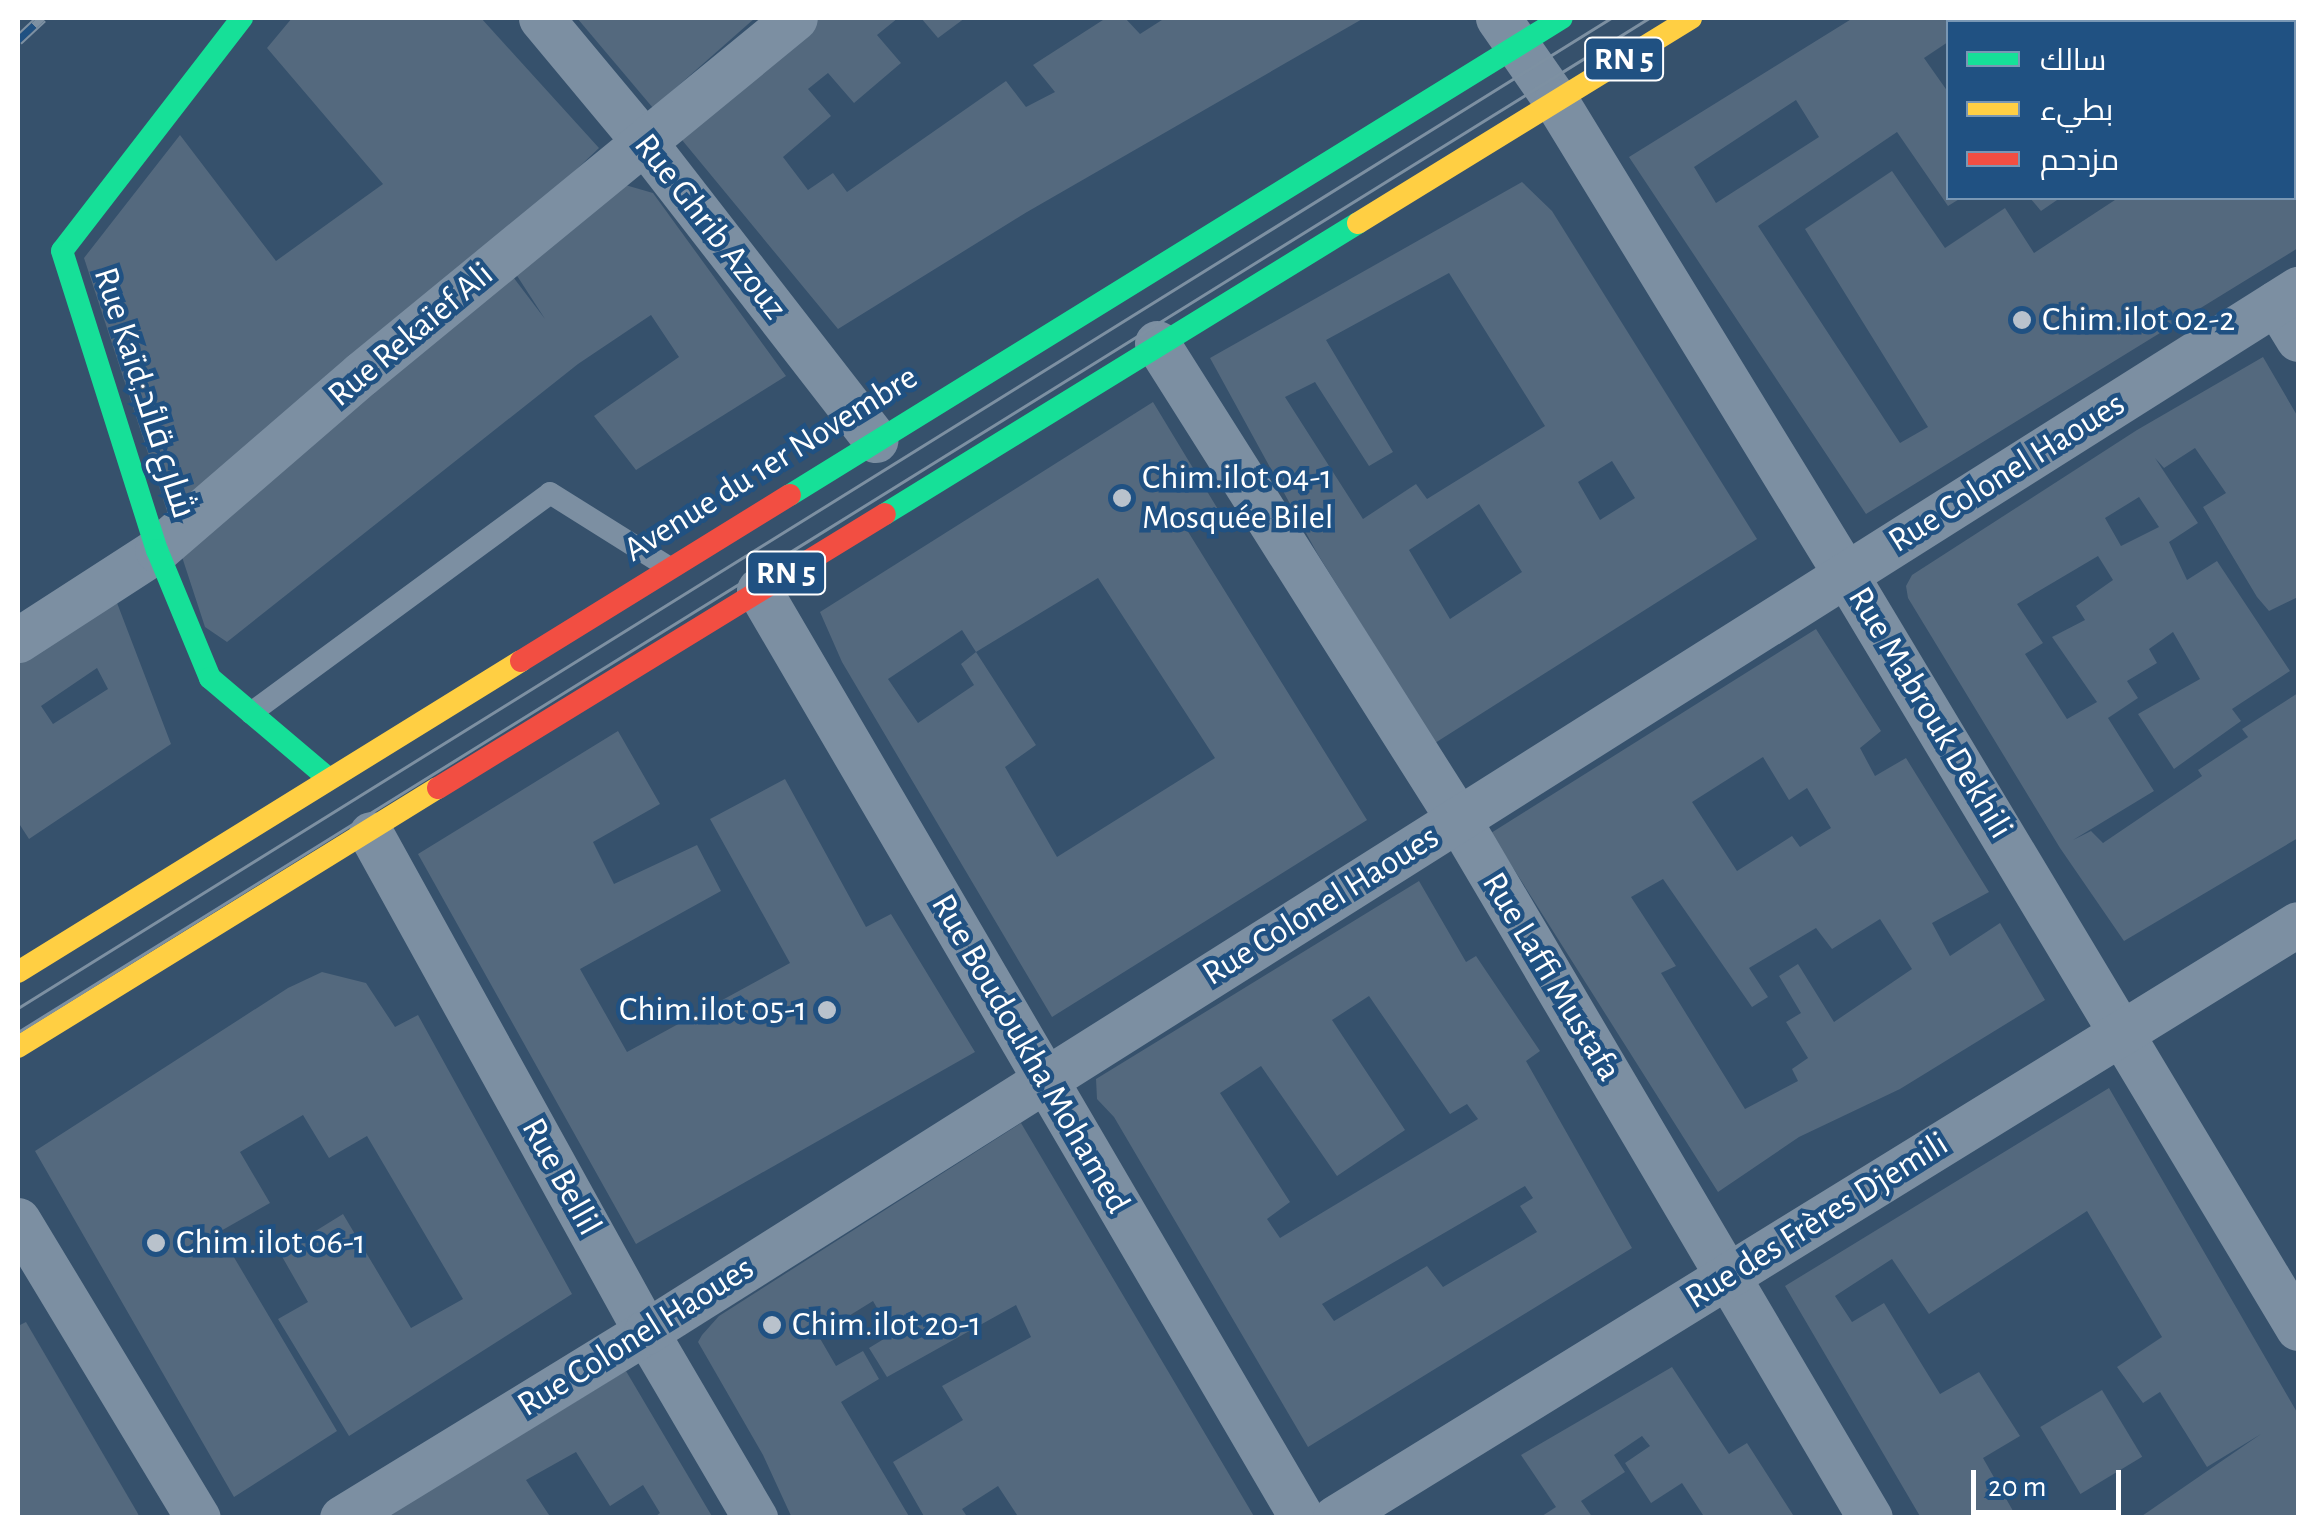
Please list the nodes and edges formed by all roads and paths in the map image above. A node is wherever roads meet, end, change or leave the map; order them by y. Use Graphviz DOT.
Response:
graph roads {
  1 [pos="242,18"];
  2 [pos="540,18"];
  3 [pos="795,18"];
  4 [pos="1562,18"];
  5 [pos="1691,18"];
  6 [pos="1509,31"];
  7 [pos="1556,101"];
  8 [pos="645,142"];
  9 [pos="2291,310"];
  10 [pos="1156,342"];
  11 [pos="875,440"];
  12 [pos="157,550"];
  13 [pos="671,568"];
  14 [pos="1846,575"];
  15 [pos="759,590"];
  16 [pos="18,640"];
  17 [pos="251,713"];
  18 [pos="328,778"];
  19 [pos="1458,819"];
  20 [pos="371,834"];
  21 [pos="2298,924"];
  22 [pos="18,972"];
  23 [pos="2123,1032"];
  24 [pos="18,1048"];
  25 [pos="1045,1080"];
  26 [pos="18,1220"];
  27 [pos="1727,1276"];
  28 [pos="2298,1328"];
  29 [pos="646,1332"];
  30 [pos="198,1518"];
  31 [pos="342,1518"];
  32 [pos="755,1518"];
  33 [pos="1302,1518"];
  34 [pos="1334,1518"];
  35 [pos="1870,1518"];
  1 -- 12 [label="main road, Rue Kaïd;شارع قائد"];
  2 -- 8 [label="street, Rue Ghrib Azouz"];
  3 -- 8 [label="street, Rue Rekaïef Ali"];
  4 -- 6 [label="main road, Avenue du 1er Novembre / RN 5"];
  5 -- 7 [label="main road, RN 5"];
  6 -- 7 [label="street, Rue Mabrouk Dekhili"];
  6 -- 11 [label="main road, Avenue du 1er Novembre / RN 5"];
  7 -- 10 [label="main road, RN 5"];
  7 -- 14 [label="street, Rue Mabrouk Dekhili"];
  8 -- 11 [label="street, Rue Ghrib Azouz"];
  8 -- 12 [label="street, Rue Rekaïef Ali"];
  9 -- 14 [label="street, Rue Colonel Haoues"];
  10 -- 15 [label="main road, RN 5"];
  10 -- 19 [label="street, Rue Laffi Mustafa"];
  11 -- 13 [label="main road, Avenue du 1er Novembre / RN 5"];
  12 -- 16 [label="street, Rue Rekaïef Ali"];
  12 -- 17 [label="main road"];
  13 -- 17 [label="lane"];
  13 -- 18 [label="main road, Avenue du 1er Novembre / RN 5"];
  14 -- 19 [label="street, Rue Colonel Haoues"];
  14 -- 23 [label="street, Rue Mabrouk Dekhili"];
  15 -- 20 [label="main road, RN 5"];
  15 -- 25 [label="street, Rue Boudoukha Mohamed"];
  17 -- 18 [label="main road"];
  18 -- 22 [label="main road, Avenue du 1er Novembre / RN 5"];
  19 -- 25 [label="street, Rue Colonel Haoues"];
  19 -- 27 [label="street, Rue Laffi Mustafa"];
  20 -- 24 [label="main road, RN 5"];
  20 -- 29 [label="street, Rue Bellil"];
  21 -- 23 [label="street, Rue des Frères Djemili"];
  23 -- 27 [label="street, Rue des Frères Djemili"];
  23 -- 28 [label="street, Rue Mabrouk Dekhili"];
  25 -- 29 [label="street, Rue Colonel Haoues"];
  25 -- 33 [label="street, Rue Boudoukha Mohamed"];
  26 -- 30 [label="street"];
  27 -- 34 [label="street, Rue des Frères Djemili"];
  27 -- 35 [label="street, Rue Laffi Mustafa"];
  29 -- 31 [label="street, Rue Colonel Haoues"];
  29 -- 32 [label="street, Rue Bellil"];
}
